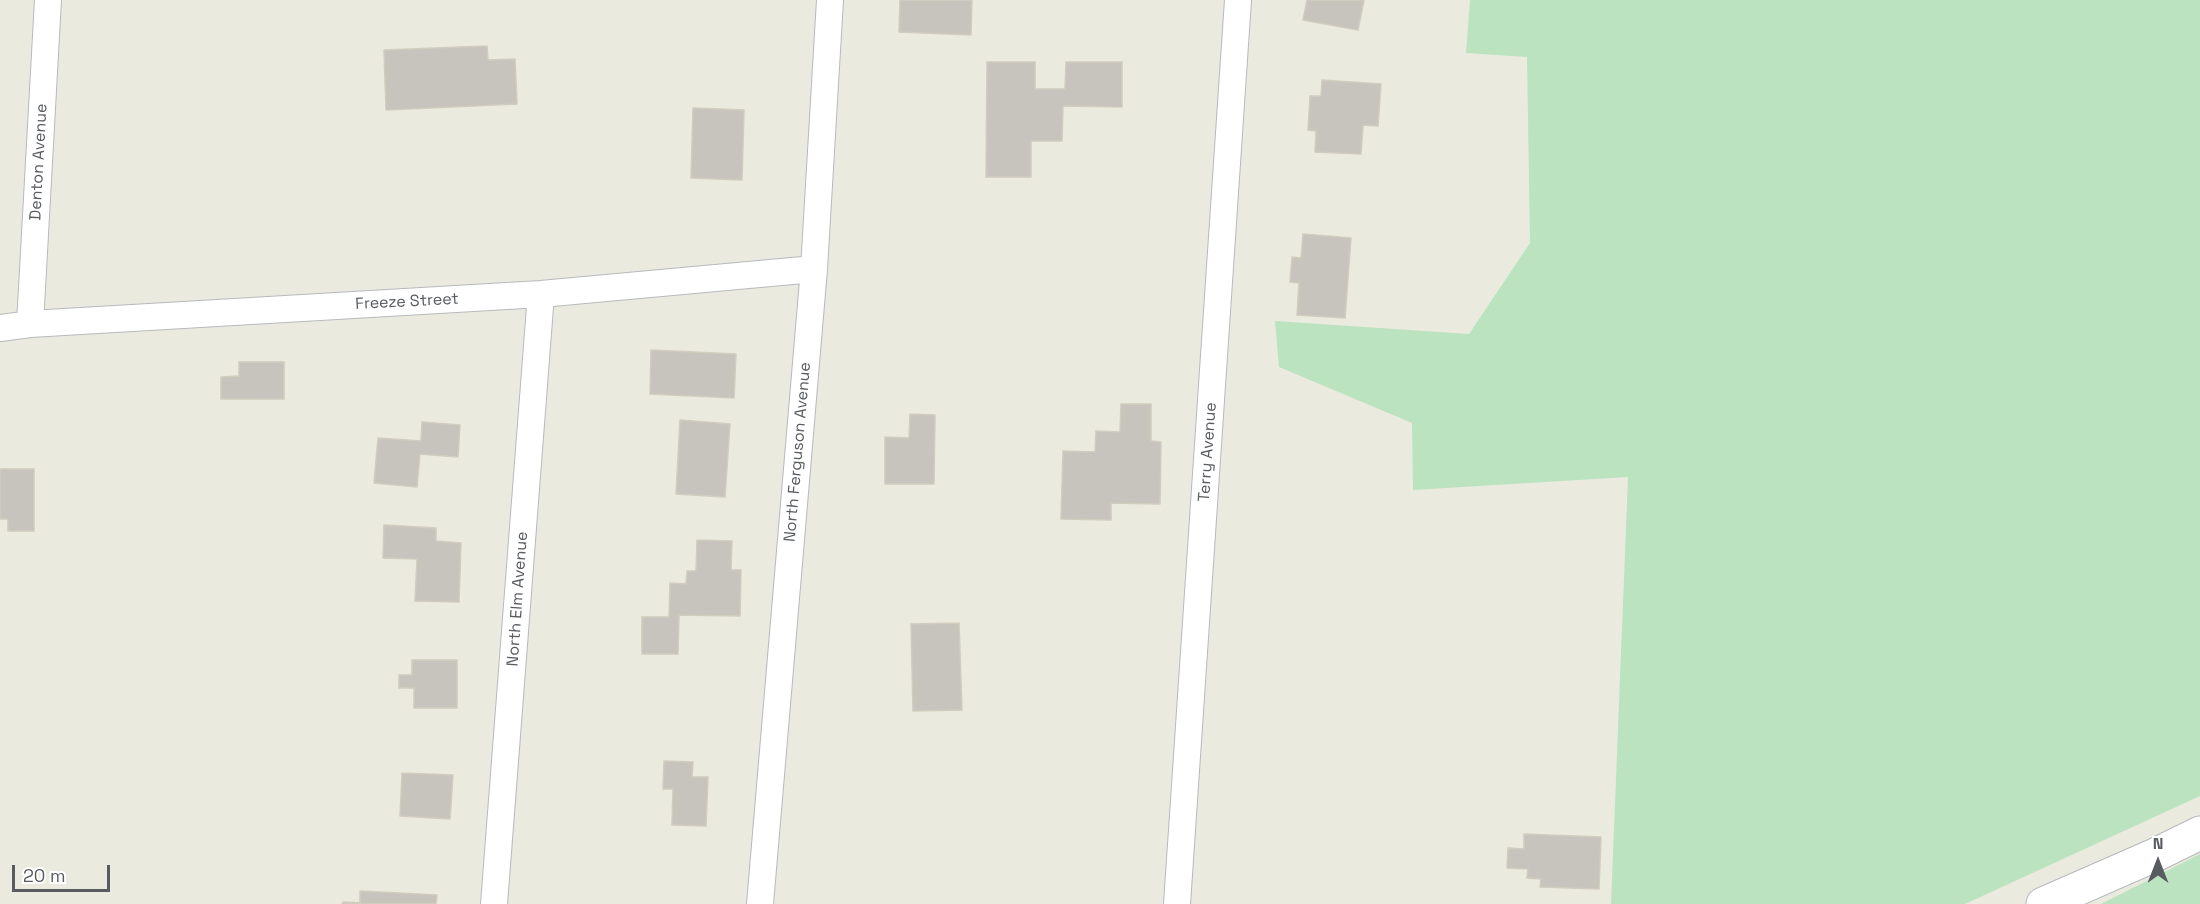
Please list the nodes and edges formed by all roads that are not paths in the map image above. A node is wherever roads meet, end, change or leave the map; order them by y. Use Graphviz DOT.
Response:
graph roads {
  1 [pos="48,0"];
  2 [pos="830,0"];
  3 [pos="1238,0"];
  4 [pos="814,269"];
  5 [pos="541,294"];
  6 [pos="30,324"];
  7 [pos="0,328"];
  8 [pos="2200,833"];
  9 [pos="494,904"];
  10 [pos="760,904"];
  11 [pos="1177,904"];
  12 [pos="2043,904"];
  1 -- 6 [label="street, Denton Avenue"];
  2 -- 4 [label="street, North Ferguson Avenue"];
  3 -- 11 [label="street, Terry Avenue"];
  4 -- 5 [label="street, Freeze Street"];
  4 -- 10 [label="street, North Ferguson Avenue"];
  5 -- 6 [label="street, Freeze Street"];
  5 -- 9 [label="street, North Elm Avenue"];
  6 -- 7 [label="street, Freeze Street"];
  8 -- 12 [label="street"];
}
